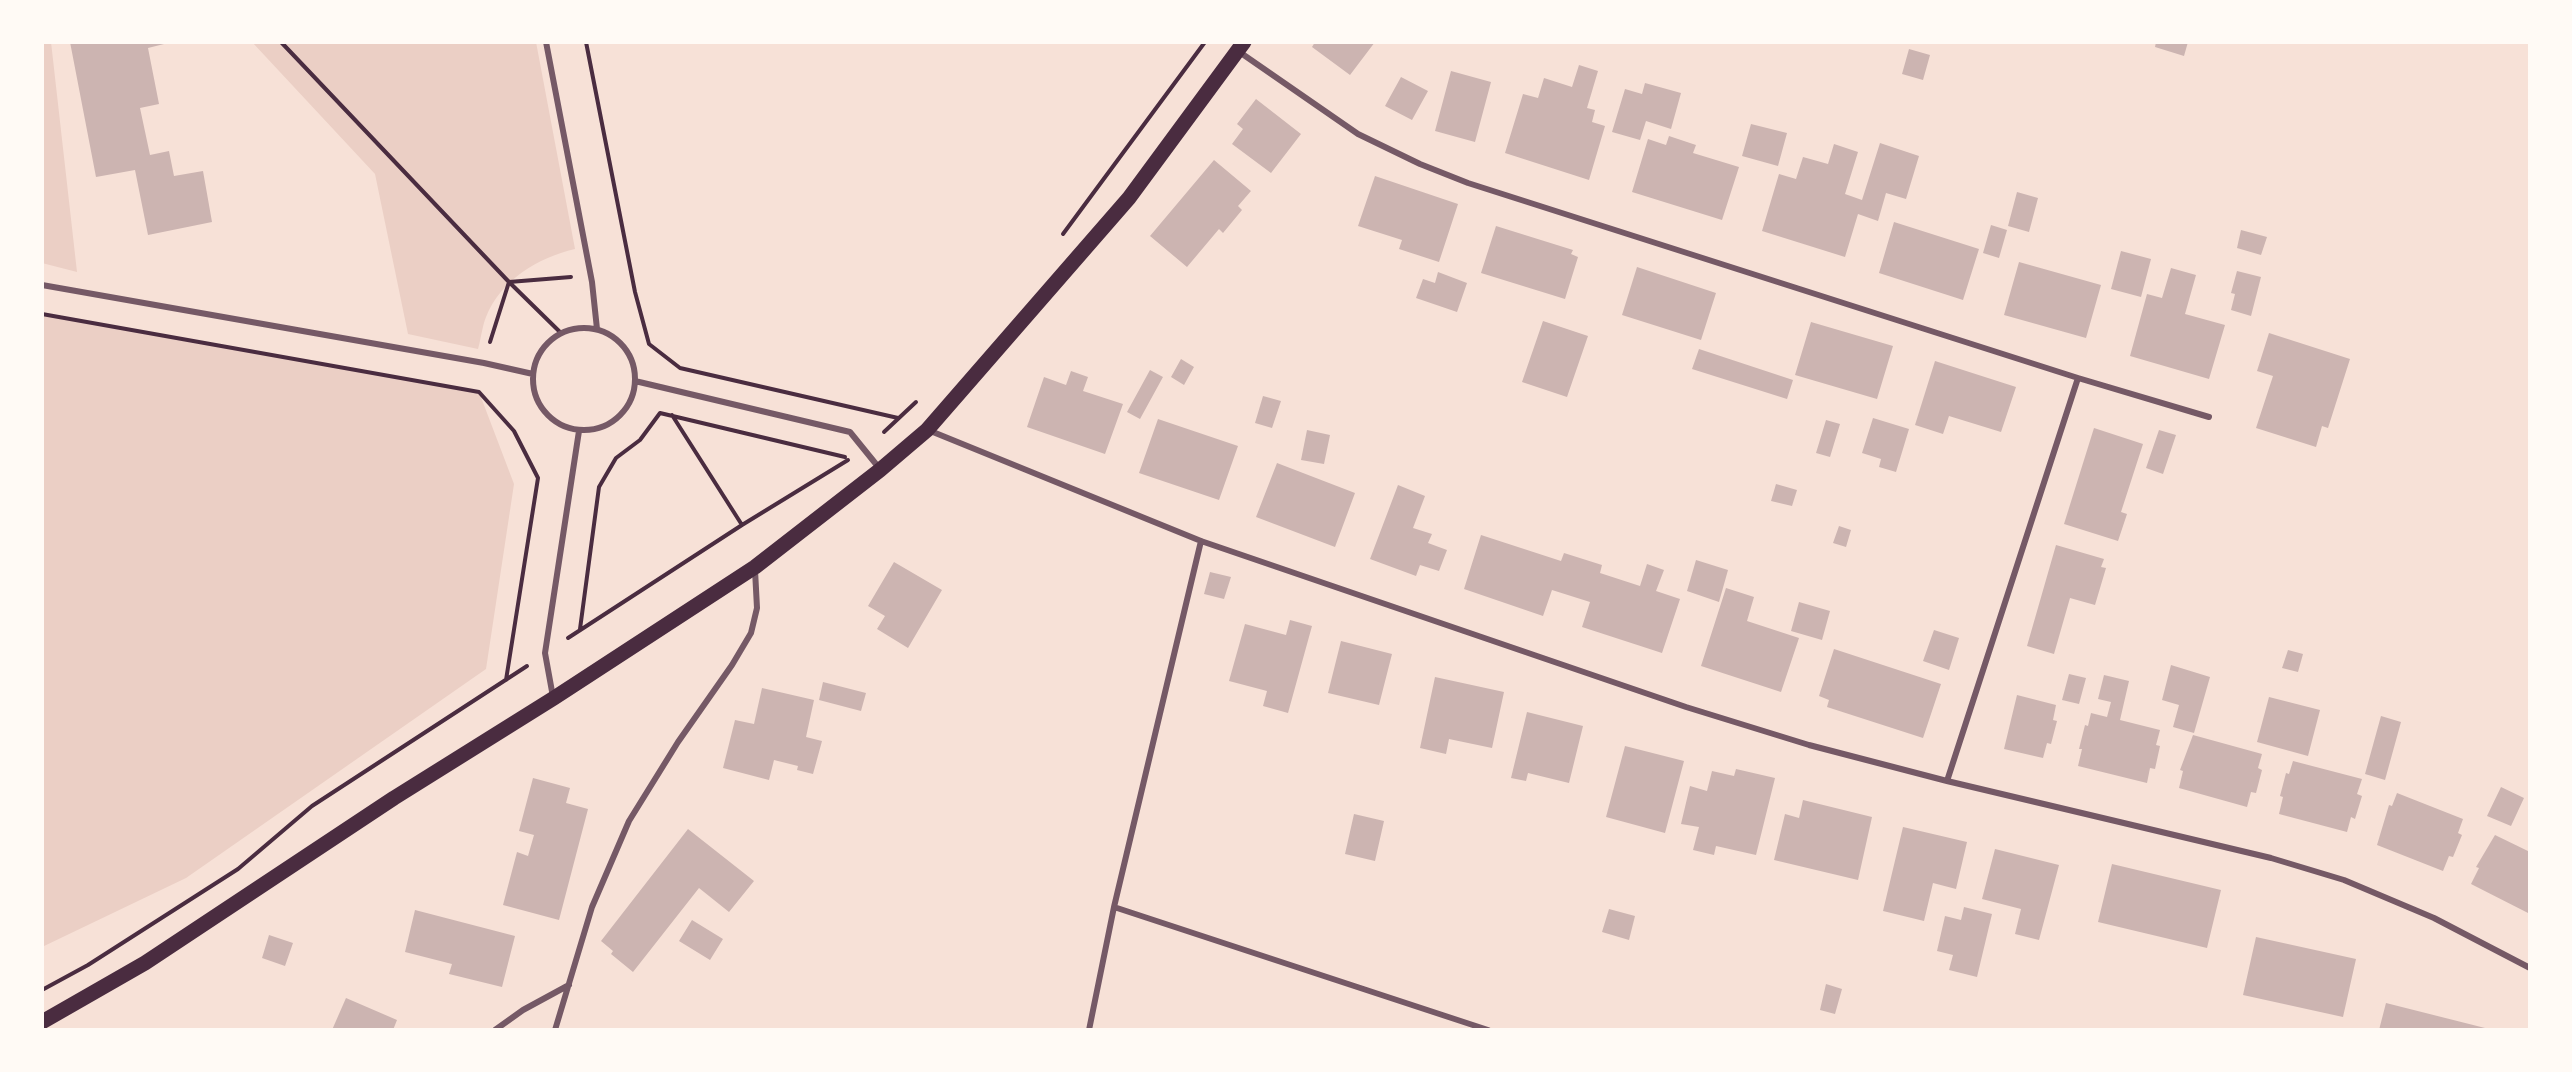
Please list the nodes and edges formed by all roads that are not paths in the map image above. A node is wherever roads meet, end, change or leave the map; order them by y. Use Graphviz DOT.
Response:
graph roads {
  1 [pos="546,42"];
  2 [pos="1241,46"];
  3 [pos="42,285"];
  4 [pos="597,329"];
  5 [pos="533,374"];
  6 [pos="2078,378"];
  7 [pos="635,381"];
  8 [pos="2209,417"];
  9 [pos="927,430"];
  10 [pos="579,431"];
  11 [pos="880,470"];
  12 [pos="1202,541"];
  13 [pos="755,567"];
  14 [pos="554,698"];
  15 [pos="1947,781"];
  16 [pos="1114,907"];
  17 [pos="2530,968"];
  18 [pos="569,985"];
  19 [pos="42,1022"];
  20 [pos="495,1030"];
  21 [pos="555,1030"];
  22 [pos="1089,1030"];
  23 [pos="1488,1030"];
  1 -- 4 [label="street"];
  2 -- 6 [label="street"];
  2 -- 9 [label="main road"];
  3 -- 5 [label="street"];
  4 -- 5 [label="street"];
  4 -- 7 [label="street"];
  5 -- 10 [label="street"];
  6 -- 8 [label="street"];
  6 -- 15 [label="street"];
  7 -- 10 [label="street"];
  7 -- 11 [label="street"];
  9 -- 11 [label="main road"];
  9 -- 12 [label="street"];
  10 -- 14 [label="street"];
  11 -- 13 [label="main road"];
  12 -- 15 [label="street"];
  12 -- 16 [label="street"];
  13 -- 14 [label="main road"];
  13 -- 18 [label="street"];
  14 -- 19 [label="main road"];
  15 -- 17 [label="street"];
  16 -- 22 [label="street"];
  16 -- 23 [label="street"];
  18 -- 20 [label="street"];
  18 -- 21 [label="street"];
}
